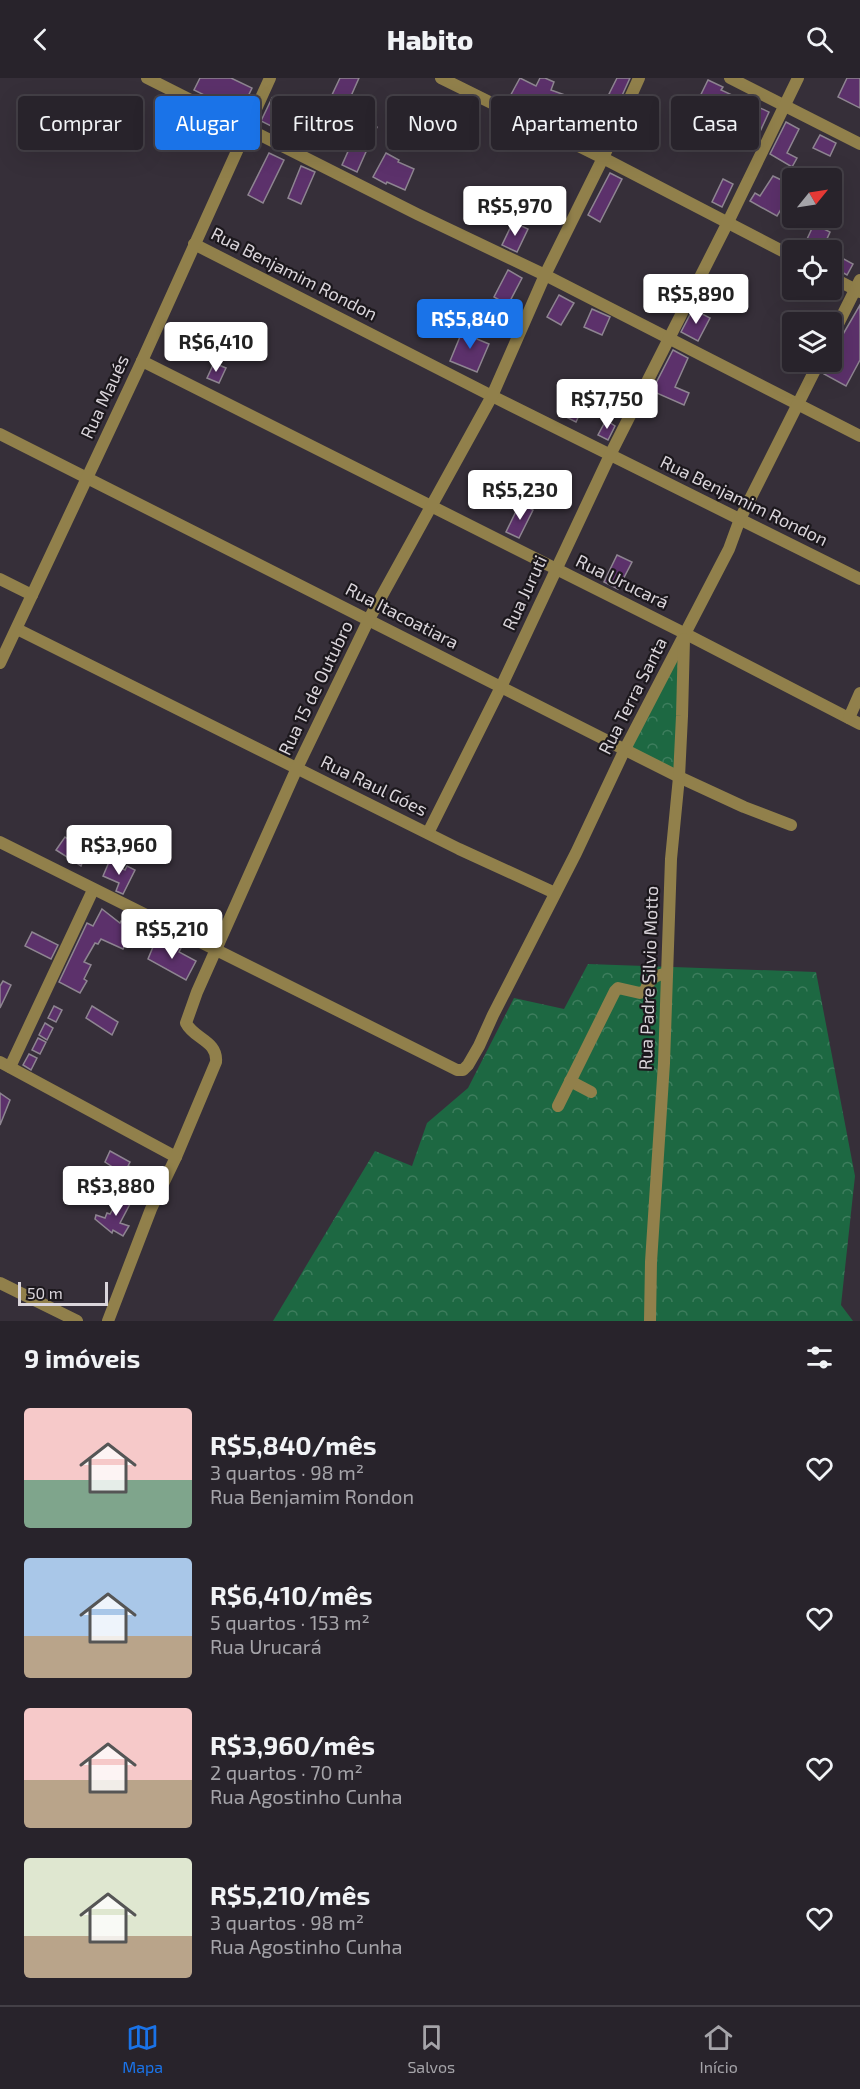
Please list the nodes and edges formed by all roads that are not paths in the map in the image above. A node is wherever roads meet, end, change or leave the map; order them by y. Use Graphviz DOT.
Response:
graph roads {
  1 [pos="147,78"];
  2 [pos="270,78"];
  3 [pos="441,78"];
  4 [pos="639,78"];
  5 [pos="730,78"];
  6 [pos="798,78"];
  7 [pos="184,96"];
  8 [pos="260,99"];
  9 [pos="784,106"];
  10 [pos="260,134"];
  11 [pos="860,144"];
  12 [pos="237,150"];
  13 [pos="603,158"];
  14 [pos="728,222"];
  15 [pos="194,244"];
  16 [pos="782,251"];
  17 [pos="545,275"];
  18 [pos="842,281"];
  19 [pos="858,287"];
  20 [pos="842,317"];
  21 [pos="668,339"];
  22 [pos="142,361"];
  23 [pos="814,372"];
  24 [pos="492,396"];
  25 [pos="798,405"];
  26 [pos="0,434"];
  27 [pos="860,435"];
  28 [pos="610,455"];
  29 [pos="88,478"];
  30 [pos="430,506"];
  31 [pos="740,519"];
  32 [pos="556,570"];
  33 [pos="0,579"];
  34 [pos="860,579"];
  35 [pos="32,595"];
  36 [pos="369,619"];
  37 [pos="17,629"];
  38 [pos="685,636"];
  39 [pos="0,663"];
  40 [pos="501,687"];
  41 [pos="860,693"];
  42 [pos="854,721"];
  43 [pos="626,749"];
  44 [pos="297,768"];
  45 [pos="679,777"];
  46 [pos="791,825"];
  47 [pos="428,833"];
  48 [pos="0,842"];
  49 [pos="93,890"];
  50 [pos="555,893"];
  51 [pos="215,950"];
  52 [pos="667,973"];
  53 [pos="5,1065"];
  54 [pos="570,1082"];
  55 [pos="591,1092"];
  56 [pos="558,1106"];
  57 [pos="176,1157"];
  58 [pos="0,1283"];
  59 [pos="77,1321"];
  60 [pos="108,1321"];
  61 [pos="650,1321"];
  1 -- 7 [label="street"];
  2 -- 8 [label="street, Rua Maués"];
  3 -- 13 [label="street"];
  4 -- 13 [label="street, Rua 15 de Outubro"];
  5 -- 9 [label="street"];
  6 -- 9 [label="street, Rua Juruti"];
  9 -- 11 [label="street"];
  9 -- 14 [label="street, Rua Juruti"];
  10 -- 17 [label="street"];
  12 -- 15 [label="street, Rua Maués"];
  13 -- 14 [label="street"];
  13 -- 17 [label="street, Rua 15 de Outubro"];
  14 -- 16 [label="street"];
  14 -- 21 [label="street, Rua Juruti"];
  15 -- 22 [label="street, Rua Maués"];
  15 -- 24 [label="street, Rua Benjamim Rondon"];
  17 -- 21 [label="street"];
  17 -- 24 [label="street, Rua 15 de Outubro"];
  18 -- 19 [label="street"];
  19 -- 20 [label="street"];
  21 -- 25 [label="street"];
  21 -- 28 [label="street, Rua Juruti"];
  22 -- 29 [label="street, Rua Maués"];
  22 -- 30 [label="street, Rua Urucará"];
  23 -- 25 [label="street, Rua Terra Santa"];
  24 -- 28 [label="street, Rua Benjamim Rondon"];
  24 -- 30 [label="street, Rua 15 de Outubro"];
  25 -- 27 [label="street"];
  25 -- 31 [label="street, Rua Terra Santa"];
  26 -- 29 [label="street, Rua Itacoatiara"];
  28 -- 31 [label="street, Rua Benjamim Rondon"];
  28 -- 32 [label="street, Rua Juruti"];
  29 -- 35 [label="street, Rua Maués"];
  29 -- 36 [label="street, Rua Itacoatiara"];
  30 -- 32 [label="street, Rua Urucará"];
  30 -- 36 [label="street, Rua 15 de Outubro"];
  31 -- 34 [label="street, Rua Benjamim Rondon"];
  31 -- 38 [label="street, Rua Terra Santa"];
  32 -- 38 [label="street, Rua Urucará"];
  32 -- 40 [label="street, Rua Juruti"];
  33 -- 35 [label="street"];
  35 -- 37 [label="street, Rua Maués"];
  36 -- 40 [label="street, Rua Itacoatiara"];
  36 -- 44 [label="street, Rua 15 de Outubro"];
  37 -- 39 [label="street, Rua Maués"];
  37 -- 44 [label="street, Rua Raul Góes"];
  38 -- 42 [label="street, Rua Urucará"];
  38 -- 43 [label="street, Rua Terra Santa"];
  38 -- 45 [label="street, Rua Padre Silvio Motto"];
  40 -- 43 [label="street, Rua Itacoatiara"];
  40 -- 47 [label="street, Rua Juruti"];
  41 -- 42 [label="street"];
  43 -- 45 [label="street, Rua Itacoatiara"];
  43 -- 50 [label="street, Rua Terra Santa"];
  44 -- 47 [label="street, Rua Raul Góes"];
  44 -- 51 [label="street, Rua 15 de Outubro"];
  45 -- 46 [label="street, Rua Itacoatiara"];
  45 -- 52 [label="street, Rua Padre Silvio Motto"];
  47 -- 50 [label="street, Rua Raul Góes"];
  48 -- 49 [label="street"];
  49 -- 51 [label="street"];
  49 -- 53 [label="street"];
  50 -- 51 [label="street, Rua Terra Santa"];
  51 -- 57 [label="street, Rua 15 de Outubro"];
  52 -- 54 [label="street"];
  52 -- 61 [label="street, Rua Padre Silvio Motto"];
  53 -- 57 [label="street"];
  54 -- 55 [label="street"];
  54 -- 56 [label="street"];
  57 -- 60 [label="street, Rua 15 de Outubro"];
  58 -- 59 [label="street"];
}
